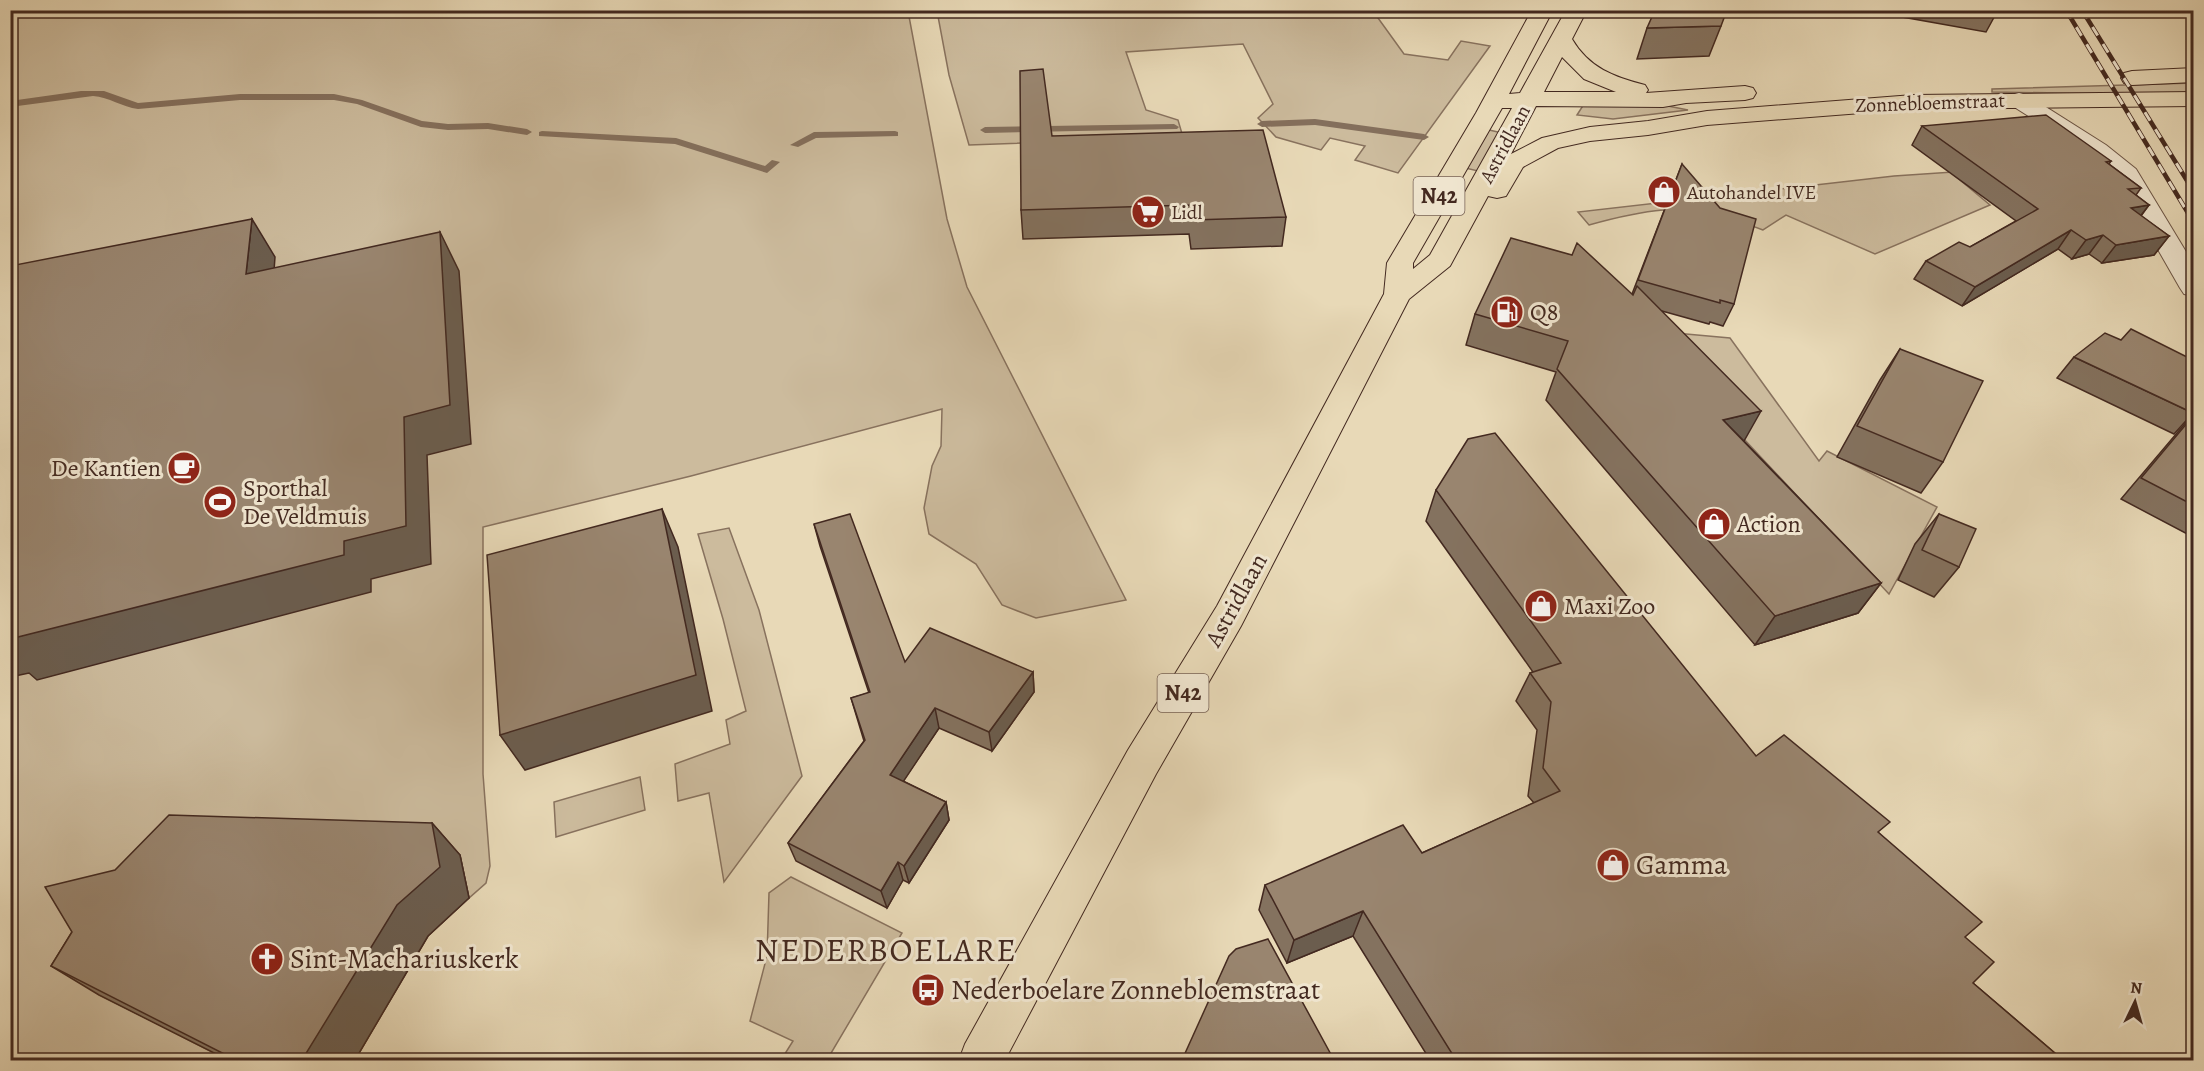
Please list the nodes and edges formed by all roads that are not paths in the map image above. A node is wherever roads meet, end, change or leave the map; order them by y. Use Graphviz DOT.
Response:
graph roads {
  1 [pos="1543,10"];
  2 [pos="1577,10"];
  3 [pos="1561,39"];
  4 [pos="1512,66"];
  5 [pos="2193,75"];
  6 [pos="1686,96"];
  7 [pos="1529,98"];
  8 [pos="2193,99"];
  9 [pos="2019,100"];
  10 [pos="1494,102"];
  11 [pos="1668,123"];
  12 [pos="1447,250"];
  13 [pos="2193,288"];
  14 [pos="1398,294"];
  15 [pos="981,1060"];
  1 -- 4 [label="main road, Astridlaan / N42"];
  2 -- 3 [label="main road, Astridlaan / N42"];
  3 -- 6 [label="main road"];
  3 -- 7 [label="main road, Astridlaan / N42"];
  4 -- 7 [label="main road"];
  4 -- 10 [label="main road, Astridlaan / N42"];
  5 -- 6 [label="main road, Zonnebloemstraat"];
  6 -- 7 [label="main road"];
  7 -- 10 [label="main road"];
  7 -- 11 [label="main road"];
  7 -- 12 [label="main road, Astridlaan / N42"];
  8 -- 9 [label="main road, Zonnebloemstraat"];
  9 -- 11 [label="main road, Zonnebloemstraat"];
  9 -- 13 [label="street"];
  10 -- 14 [label="main road, Astridlaan / N42"];
  11 -- 12 [label="main road"];
  12 -- 14 [label="main road, Astridlaan / N42"];
  14 -- 15 [label="main road, Astridlaan / N42"];
}
